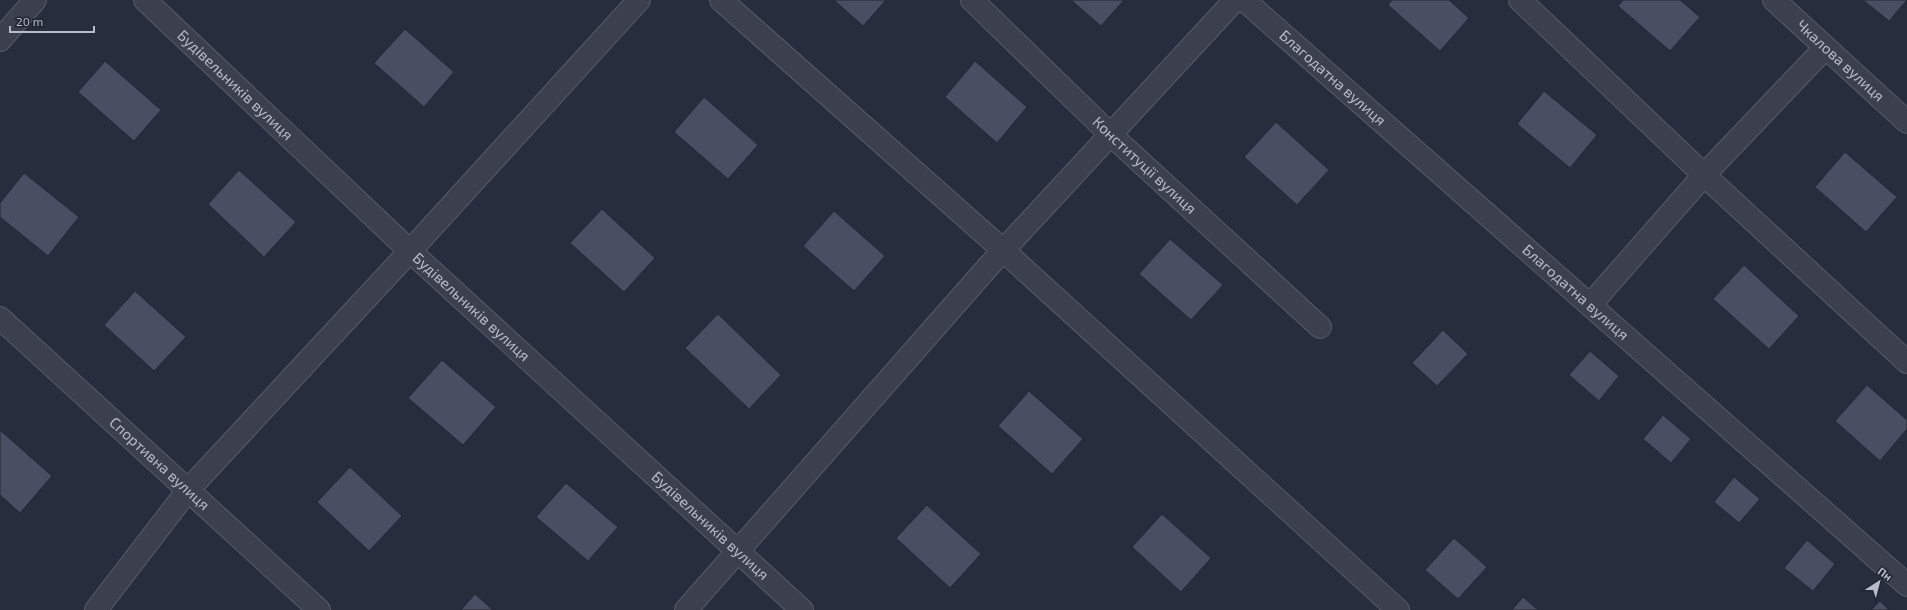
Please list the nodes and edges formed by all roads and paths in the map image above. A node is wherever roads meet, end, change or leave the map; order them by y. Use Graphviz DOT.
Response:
graph roads {
  1 [pos="35,0"];
  2 [pos="145,0"];
  3 [pos="639,0"];
  4 [pos="722,0"];
  5 [pos="972,0"];
  6 [pos="1235,0"];
  7 [pos="1244,0"];
  8 [pos="1520,0"];
  9 [pos="1774,0"];
  10 [pos="0,40"];
  11 [pos="1826,48"];
  12 [pos="1907,122"];
  13 [pos="1111,135"];
  14 [pos="1704,175"];
  15 [pos="1004,250"];
  16 [pos="410,251"];
  17 [pos="1590,305"];
  18 [pos="0,318"];
  19 [pos="1320,327"];
  20 [pos="1907,362"];
  21 [pos="188,490"];
  22 [pos="736,552"];
  23 [pos="1907,585"];
  24 [pos="96,610"];
  25 [pos="319,610"];
  26 [pos="686,610"];
  27 [pos="802,610"];
  28 [pos="1398,610"];
  1 -- 10 [label="street"];
  2 -- 16 [label="street, Будівельників вулиця"];
  3 -- 16 [label="street"];
  4 -- 15 [label="street"];
  5 -- 13 [label="street, Конституції вулиця"];
  6 -- 13 [label="street"];
  7 -- 17 [label="street, Благодатна вулиця"];
  8 -- 14 [label="street"];
  9 -- 11 [label="street, Чкалова вулиця"];
  11 -- 12 [label="street, Чкалова вулиця"];
  11 -- 14 [label="street"];
  13 -- 15 [label="street"];
  13 -- 19 [label="street, Конституції вулиця"];
  14 -- 17 [label="street"];
  14 -- 20 [label="street"];
  15 -- 22 [label="street"];
  15 -- 28 [label="street"];
  16 -- 21 [label="street"];
  16 -- 22 [label="street, Будівельників вулиця"];
  17 -- 23 [label="street, Благодатна вулиця"];
  18 -- 21 [label="street, Спортивна вулиця"];
  21 -- 24 [label="street"];
  21 -- 25 [label="street, Спортивна вулиця"];
  22 -- 26 [label="street"];
  22 -- 27 [label="street, Будівельників вулиця"];
}
